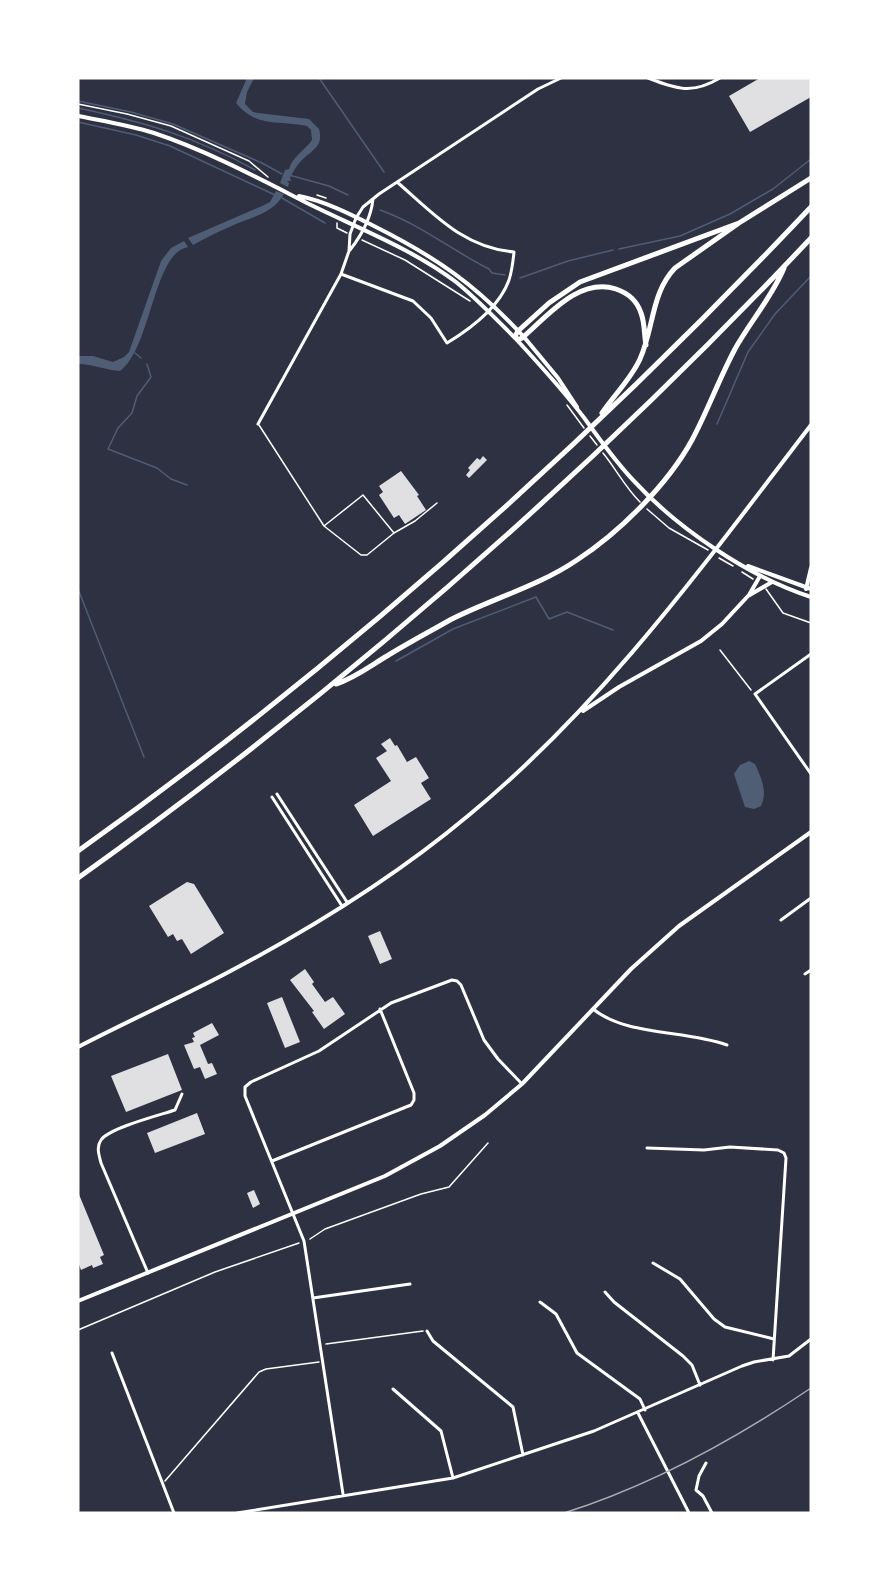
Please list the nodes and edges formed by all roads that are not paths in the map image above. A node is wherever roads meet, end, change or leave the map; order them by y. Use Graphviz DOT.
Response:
graph roads {
  1 [pos="561,78"];
  2 [pos="648,78"];
  3 [pos="720,78"];
  4 [pos="78,116"];
  5 [pos="811,178"];
  6 [pos="397,182"];
  7 [pos="292,194"];
  8 [pos="373,199"];
  9 [pos="811,207"];
  10 [pos="356,218"];
  11 [pos="366,222"];
  12 [pos="353,224"];
  13 [pos="739,224"];
  14 [pos="363,229"];
  15 [pos="811,238"];
  16 [pos="349,251"];
  17 [pos="786,264"];
  18 [pos="340,274"];
  19 [pos="518,331"];
  20 [pos="524,337"];
  21 [pos="516,339"];
  22 [pos="646,345"];
  23 [pos="584,418"];
  24 [pos="597,421"];
  25 [pos="258,424"];
  26 [pos="811,425"];
  27 [pos="809,432"];
  28 [pos="649,496"];
  29 [pos="437,503"];
  30 [pos="324,526"];
  31 [pos="394,533"];
  32 [pos="741,564"];
  33 [pos="811,568"];
  34 [pos="760,576"];
  35 [pos="772,582"];
  36 [pos="806,587"];
  37 [pos="810,593"];
  38 [pos="748,596"];
  39 [pos="811,654"];
  40 [pos="606,684"];
  41 [pos="331,686"];
  42 [pos="619,687"];
  43 [pos="580,713"];
  44 [pos="811,774"];
  45 [pos="277,794"];
  46 [pos="272,797"];
  47 [pos="811,832"];
  48 [pos="78,851"];
  49 [pos="78,878"];
  50 [pos="811,898"];
  51 [pos="347,902"];
  52 [pos="342,906"];
  53 [pos="781,920"];
  54 [pos="811,970"];
  55 [pos="805,974"];
  56 [pos="380,1009"];
  57 [pos="593,1009"];
  58 [pos="727,1045"];
  59 [pos="78,1047"];
  60 [pos="522,1084"];
  61 [pos="182,1094"];
  62 [pos="647,1148"];
  63 [pos="272,1161"];
  64 [pos="294,1214"];
  65 [pos="653,1263"];
  66 [pos="147,1273"];
  67 [pos="410,1284"];
  68 [pos="605,1292"];
  69 [pos="313,1298"];
  70 [pos="78,1301"];
  71 [pos="540,1302"];
  72 [pos="427,1331"];
  73 [pos="774,1339"];
  74 [pos="811,1339"];
  75 [pos="112,1353"];
  76 [pos="773,1360"];
  77 [pos="700,1385"];
  78 [pos="393,1389"];
  79 [pos="645,1410"];
  80 [pos="638,1413"];
  81 [pos="523,1455"];
  82 [pos="706,1463"];
  83 [pos="453,1478"];
  84 [pos="343,1494"];
  85 [pos="174,1513"];
  86 [pos="237,1513"];
  87 [pos="689,1513"];
  88 [pos="712,1513"];
  1 -- 6 [label="street"];
  2 -- 3 [label="street"];
  4 -- 7 [label="main road"];
  5 -- 13 [label="highway"];
  6 -- 8 [label="street"];
  6 -- 18 [label="street"];
  7 -- 10 [label="main road"];
  7 -- 12 [label="main road"];
  8 -- 10 [label="street"];
  8 -- 11 [label="street"];
  9 -- 24 [label="highway"];
  10 -- 11 [label="main road"];
  10 -- 12 [label="street"];
  11 -- 14 [label="street"];
  11 -- 19 [label="main road"];
  12 -- 14 [label="main road"];
  12 -- 16 [label="street"];
  13 -- 19 [label="highway"];
  13 -- 22 [label="highway"];
  14 -- 16 [label="street"];
  14 -- 21 [label="main road"];
  15 -- 17 [label="highway"];
  16 -- 18 [label="street"];
  17 -- 28 [label="highway"];
  17 -- 41 [label="highway"];
  18 -- 25 [label="street"];
  19 -- 20 [label="main road"];
  19 -- 21 [label="highway"];
  20 -- 21 [label="highway"];
  20 -- 22 [label="highway"];
  20 -- 23 [label="main road"];
  21 -- 23 [label="main road"];
  22 -- 24 [label="highway"];
  23 -- 28 [label="main road"];
  24 -- 48 [label="highway"];
  25 -- 30 [label="lane"];
  26 -- 27 [label="main road"];
  27 -- 40 [label="main road"];
  28 -- 32 [label="main road"];
  28 -- 41 [label="highway"];
  29 -- 31 [label="lane"];
  30 -- 31 [label="lane"];
  30 -- 31 [label="lane"];
  32 -- 34 [label="main road"];
  32 -- 36 [label="main road"];
  33 -- 36 [label="main road"];
  34 -- 35 [label="main road"];
  34 -- 38 [label="main road"];
  35 -- 37 [label="main road"];
  35 -- 38 [label="main road"];
  36 -- 37 [label="main road"];
  36 -- 37 [label="main road"];
  38 -- 42 [label="main road"];
  39 -- 44 [label="street"];
  40 -- 42 [label="main road"];
  40 -- 43 [label="main road"];
  41 -- 49 [label="highway"];
  42 -- 43 [label="main road"];
  43 -- 51 [label="main road"];
  45 -- 51 [label="street"];
  46 -- 52 [label="street"];
  47 -- 57 [label="main road"];
  50 -- 53 [label="street"];
  51 -- 52 [label="main road"];
  52 -- 59 [label="main road"];
  54 -- 55 [label="street"];
  56 -- 60 [label="street"];
  56 -- 63 [label="street"];
  56 -- 63 [label="street"];
  57 -- 58 [label="street"];
  57 -- 60 [label="main road"];
  60 -- 64 [label="main road"];
  61 -- 66 [label="street"];
  62 -- 73 [label="street"];
  63 -- 64 [label="street"];
  64 -- 66 [label="main road"];
  64 -- 69 [label="street"];
  65 -- 73 [label="street"];
  66 -- 70 [label="main road"];
  67 -- 69 [label="street"];
  68 -- 77 [label="street"];
  69 -- 84 [label="street"];
  71 -- 79 [label="street"];
  72 -- 81 [label="street"];
  73 -- 76 [label="street"];
  74 -- 76 [label="street"];
  75 -- 85 [label="street"];
  76 -- 77 [label="street"];
  77 -- 79 [label="street"];
  78 -- 83 [label="street"];
  79 -- 80 [label="street"];
  80 -- 81 [label="street"];
  80 -- 87 [label="street"];
  81 -- 83 [label="street"];
  82 -- 88 [label="street"];
  83 -- 84 [label="street"];
  84 -- 86 [label="street"];
}
